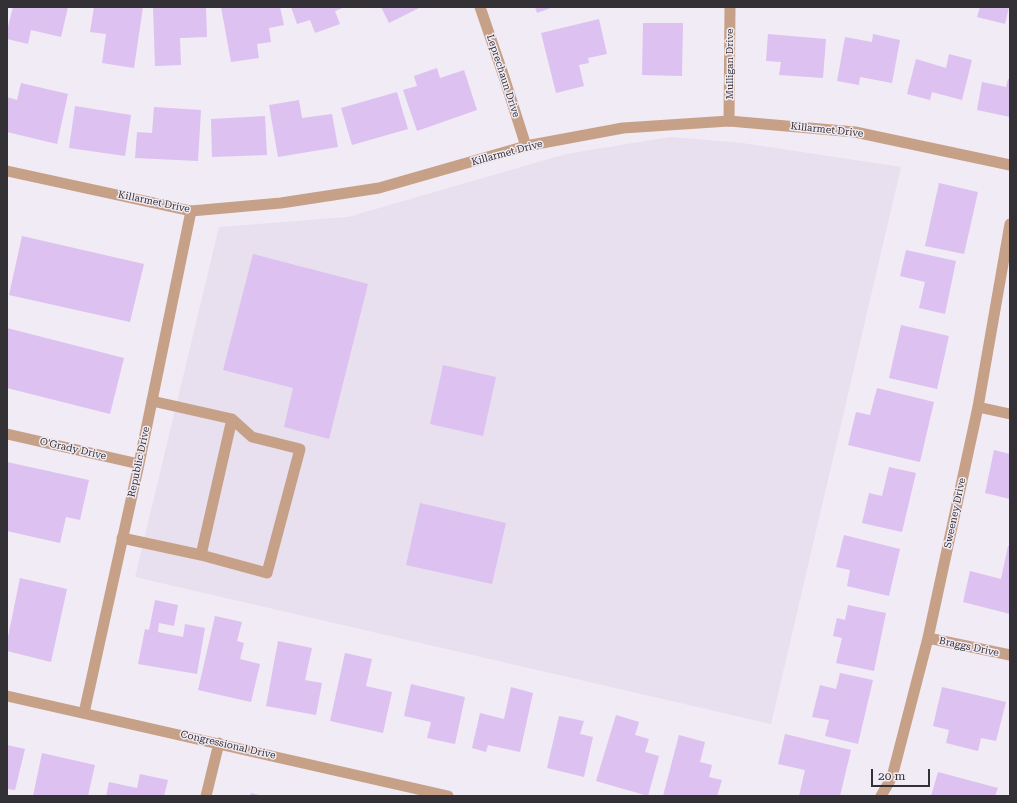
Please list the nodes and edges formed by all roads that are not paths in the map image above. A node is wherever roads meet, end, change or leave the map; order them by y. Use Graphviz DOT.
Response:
graph roads {
  1 [pos="480,7"];
  2 [pos="730,7"];
  3 [pos="730,121"];
  4 [pos="526,146"];
  5 [pos="1010,165"];
  6 [pos="7,171"];
  7 [pos="191,211"];
  8 [pos="1010,224"];
  9 [pos="152,401"];
  10 [pos="978,407"];
  11 [pos="1010,414"];
  12 [pos="232,419"];
  13 [pos="7,434"];
  14 [pos="139,464"];
  15 [pos="122,538"];
  16 [pos="201,555"];
  17 [pos="928,638"];
  18 [pos="1010,655"];
  19 [pos="7,696"];
  20 [pos="84,713"];
  21 [pos="219,743"];
  22 [pos="206,796"];
  23 [pos="448,796"];
  24 [pos="881,796"];
  1 -- 4 [label="street, Leprechaun Drive"];
  2 -- 3 [label="street, Mulligan Drive"];
  3 -- 4 [label="street, Killarmet Drive"];
  3 -- 5 [label="street, Killarmet Drive"];
  4 -- 7 [label="street, Killarmet Drive"];
  6 -- 7 [label="street, Killarmet Drive"];
  7 -- 9 [label="street, Republic Drive"];
  8 -- 10 [label="street, Sweeney Drive"];
  9 -- 12 [label="street"];
  9 -- 14 [label="street, Republic Drive"];
  10 -- 11 [label="street"];
  10 -- 17 [label="street, Sweeney Drive"];
  12 -- 16 [label="street"];
  12 -- 16 [label="street"];
  13 -- 14 [label="street, O'Grady Drive"];
  14 -- 15 [label="street, Republic Drive"];
  15 -- 16 [label="street"];
  15 -- 20 [label="street, Republic Drive"];
  17 -- 18 [label="street, Braggs Drive"];
  17 -- 24 [label="street, Sweeney Drive"];
  19 -- 20 [label="street, Congressional Drive"];
  20 -- 21 [label="street, Congressional Drive"];
  21 -- 22 [label="street"];
  21 -- 23 [label="street, Congressional Drive"];
}
